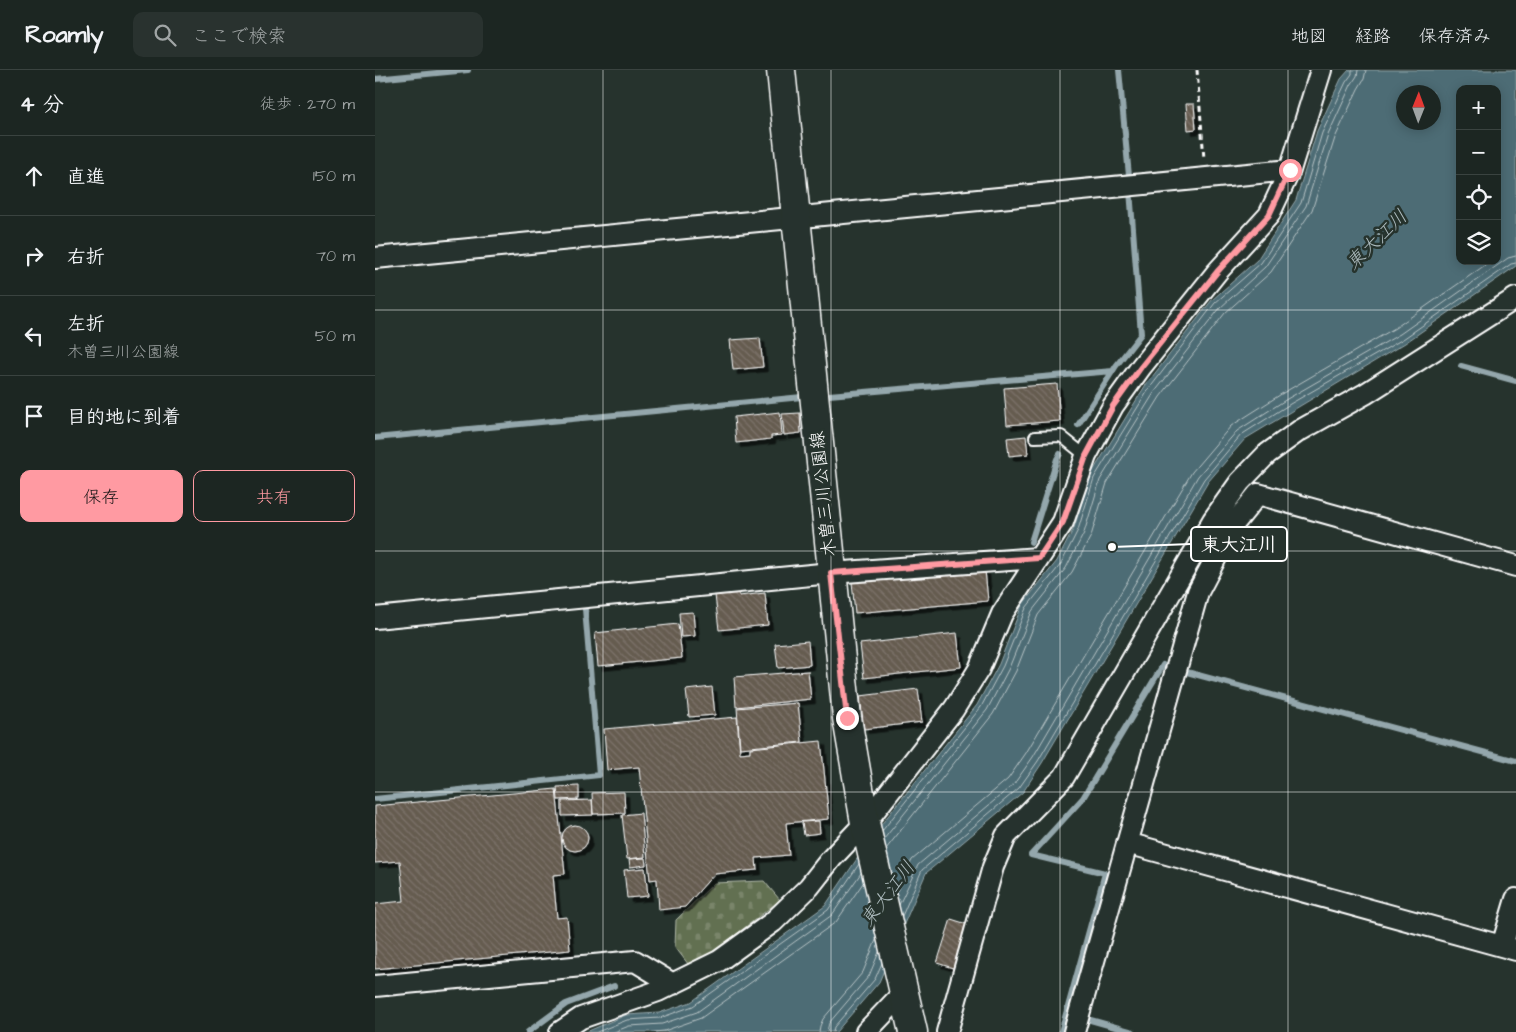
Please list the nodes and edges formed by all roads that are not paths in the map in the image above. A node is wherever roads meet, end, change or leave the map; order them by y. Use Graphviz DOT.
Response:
graph roads {
  1 [pos="781,70"];
  2 [pos="1322,71"];
  3 [pos="1290,170"];
  4 [pos="796,216"];
  5 [pos="375,258"];
  6 [pos="1516,298"];
  7 [pos="1035,437"];
  8 [pos="1086,456"];
  9 [pos="1039,558"];
  10 [pos="1516,566"];
  11 [pos="831,573"];
  12 [pos="375,618"];
  13 [pos="865,823"];
  14 [pos="1127,843"];
  15 [pos="1516,899"];
  16 [pos="1509,948"];
  17 [pos="673,984"];
  18 [pos="902,984"];
  19 [pos="375,986"];
  20 [pos="560,1032"];
  21 [pos="866,1032"];
  22 [pos="913,1032"];
  23 [pos="947,1032"];
  24 [pos="1074,1032"];
  1 -- 4 [label="main road, 木曽三川公園線"];
  2 -- 3 [label="street"];
  3 -- 4 [label="street"];
  3 -- 8 [label="street"];
  4 -- 5 [label="street"];
  4 -- 11 [label="main road, 木曽三川公園線"];
  6 -- 23 [label="street"];
  7 -- 8 [label="lane"];
  8 -- 9 [label="street"];
  9 -- 11 [label="street"];
  9 -- 13 [label="street"];
  10 -- 14 [label="street"];
  11 -- 12 [label="street"];
  11 -- 13 [label="main road, 木曽三川公園線"];
  13 -- 17 [label="street"];
  13 -- 18 [label="main road, 木曽三川公園線"];
  14 -- 16 [label="street"];
  14 -- 24 [label="street"];
  15 -- 16 [label="street"];
  17 -- 19 [label="street"];
  17 -- 20 [label="street"];
  18 -- 21 [label="street"];
  18 -- 22 [label="main road, 木曽三川公園線"];
}
